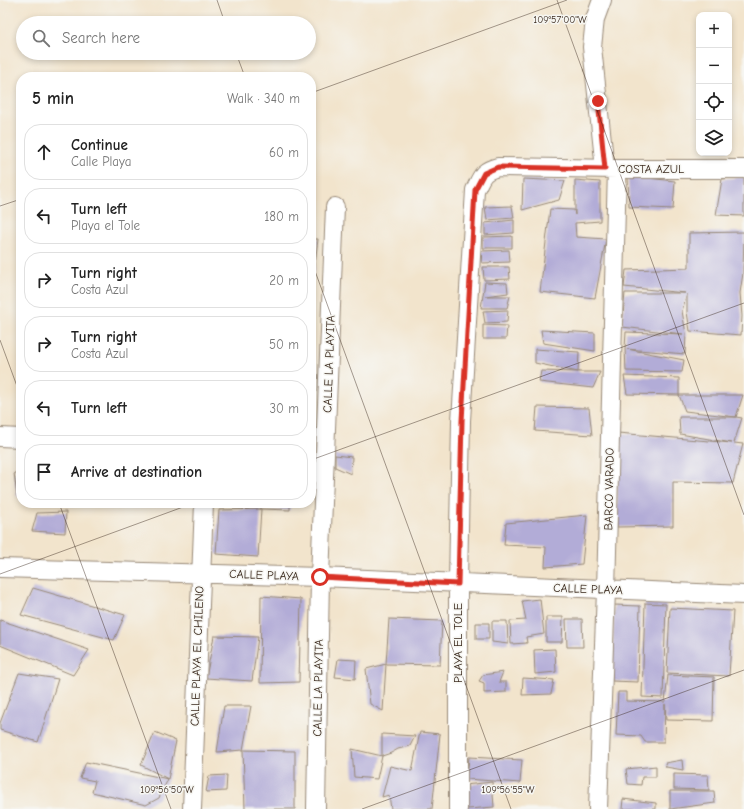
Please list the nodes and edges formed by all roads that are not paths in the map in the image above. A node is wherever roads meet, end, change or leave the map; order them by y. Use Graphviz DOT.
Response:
graph roads {
  1 [pos="602,0"];
  2 [pos="611,169"];
  3 [pos="744,169"];
  4 [pos="475,190"];
  5 [pos="335,207"];
  6 [pos="0,437"];
  7 [pos="16,438"];
  8 [pos="204,508"];
  9 [pos="0,568"];
  10 [pos="200,573"];
  11 [pos="320,577"];
  12 [pos="458,584"];
  13 [pos="606,590"];
  14 [pos="744,596"];
  15 [pos="192,809"];
  16 [pos="316,809"];
  17 [pos="458,809"];
  18 [pos="598,809"];
  1 -- 2 [label="street, BARCO VARADO"];
  2 -- 3 [label="street, COSTA AZUL"];
  2 -- 4 [label="street, COSTA AZUL"];
  2 -- 13 [label="street, BARCO VARADO"];
  4 -- 12 [label="street, PLAYA EL TOLE"];
  5 -- 11 [label="street, CALLE LA PLAYITA"];
  6 -- 7 [label="street"];
  8 -- 10 [label="street, CALLE PLAYA EL CHILENO"];
  9 -- 10 [label="street, CALLE PLAYA"];
  10 -- 11 [label="street, CALLE PLAYA"];
  10 -- 15 [label="street, CALLE PLAYA EL CHILENO"];
  11 -- 12 [label="street, CALLE PLAYA"];
  11 -- 16 [label="street, CALLE LA PLAYITA"];
  12 -- 13 [label="street, CALLE PLAYA"];
  12 -- 17 [label="street, PLAYA EL TOLE"];
  13 -- 14 [label="street, CALLE PLAYA"];
  13 -- 18 [label="street, BARCO VARADO"];
}
